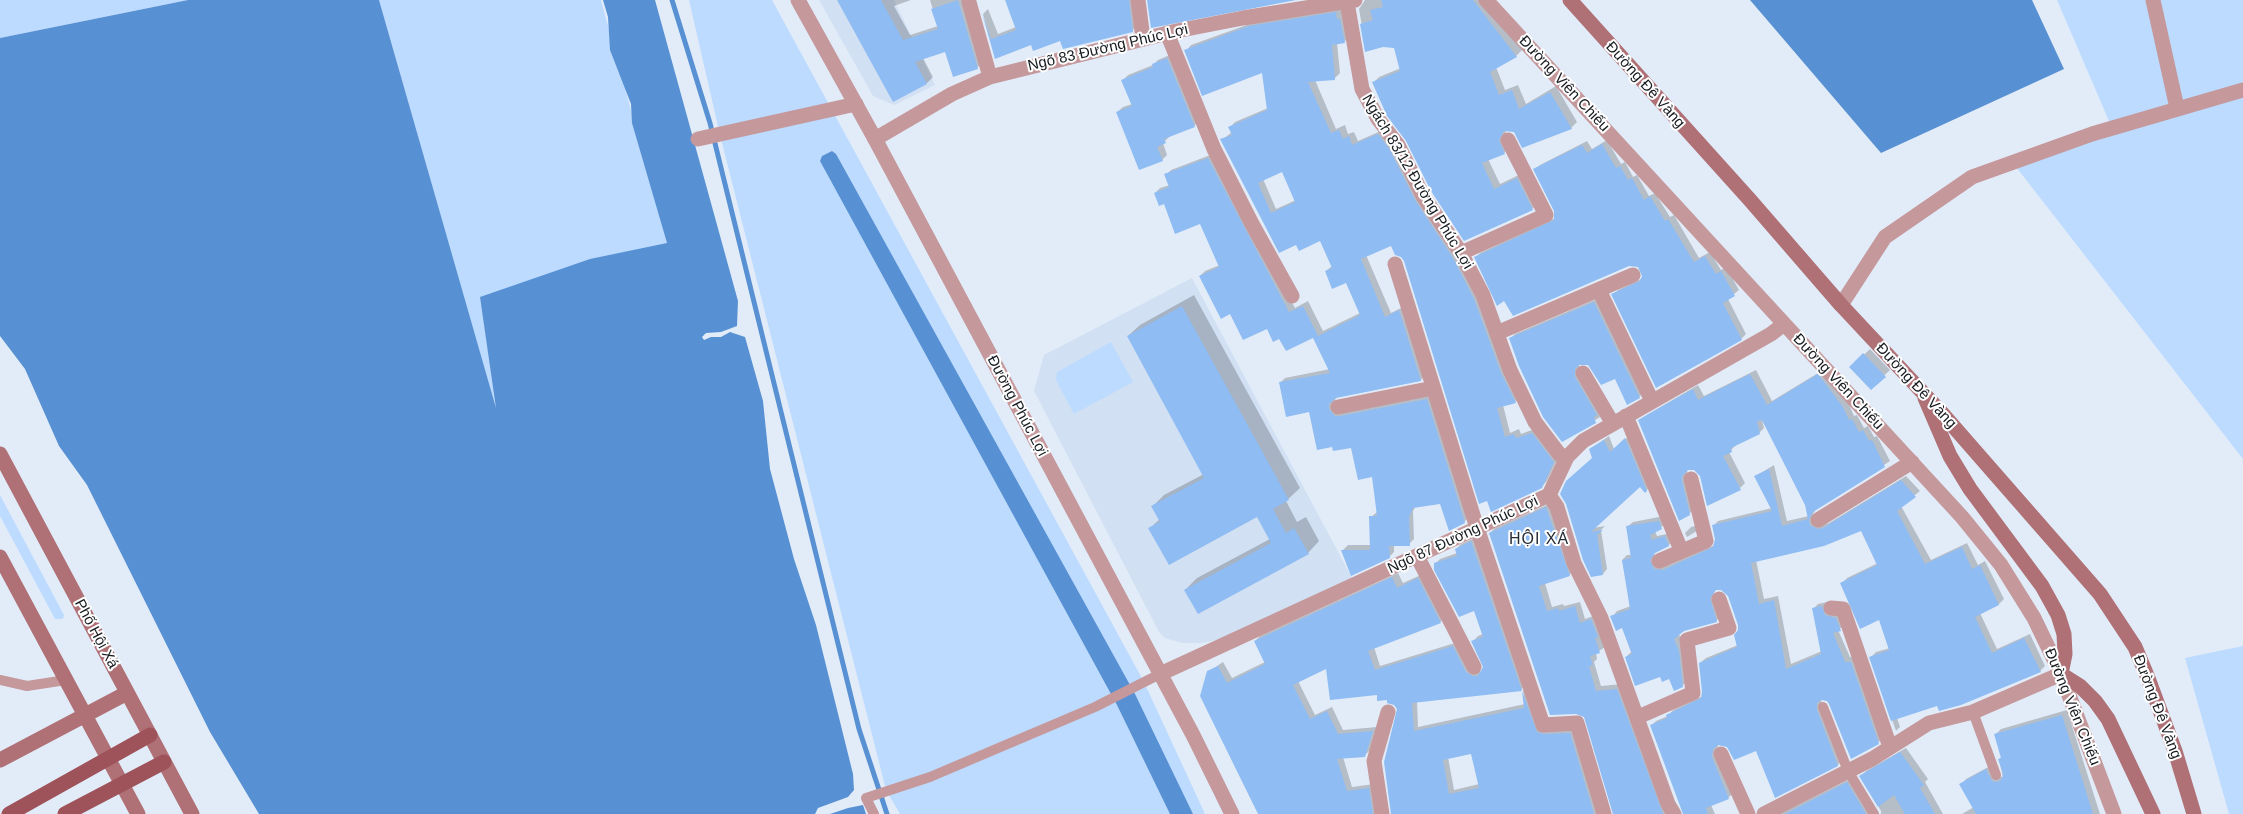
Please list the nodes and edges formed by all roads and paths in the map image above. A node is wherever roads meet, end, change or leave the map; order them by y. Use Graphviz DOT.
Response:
graph roads {
  1 [pos="798,0"];
  2 [pos="1138,0"];
  3 [pos="1486,0"];
  4 [pos="1570,0"];
  5 [pos="2153,0"];
  6 [pos="1351,1"];
  7 [pos="969,2"];
  8 [pos="1167,34"];
  9 [pos="1143,39"];
  10 [pos="990,77"];
  11 [pos="2243,90"];
  12 [pos="856,104"];
  13 [pos="2177,108"];
  14 [pos="708,137"];
  15 [pos="875,139"];
  16 [pos="1508,140"];
  17 [pos="1461,253"];
  18 [pos="1395,264"];
  19 [pos="1633,276"];
  20 [pos="1599,290"];
  21 [pos="1292,296"];
  22 [pos="1841,305"];
  23 [pos="1784,324"];
  24 [pos="1496,333"];
  25 [pos="1583,373"];
  26 [pos="1433,388"];
  27 [pos="1922,392"];
  28 [pos="1652,401"];
  29 [pos="1338,407"];
  30 [pos="1619,420"];
  31 [pos="0,454"];
  32 [pos="1567,457"];
  33 [pos="1912,462"];
  34 [pos="1691,479"];
  35 [pos="1549,495"];
  36 [pos="1818,520"];
  37 [pos="1477,528"];
  38 [pos="1682,550"];
  39 [pos="1417,556"];
  40 [pos="0,557"];
  41 [pos="1659,560"];
  42 [pos="1719,599"];
  43 [pos="1831,608"];
  44 [pos="1474,667"];
  45 [pos="1160,674"];
  46 [pos="2061,674"];
  47 [pos="0,680"];
  48 [pos="66,680"];
  49 [pos="127,692"];
  50 [pos="1823,707"];
  51 [pos="1388,712"];
  52 [pos="1973,712"];
  53 [pos="85,716"];
  54 [pos="1638,716"];
  55 [pos="150,735"];
  56 [pos="1890,747"];
  57 [pos="1721,754"];
  58 [pos="108,758"];
  59 [pos="0,760"];
  60 [pos="164,762"];
  61 [pos="1848,770"];
  62 [pos="1996,775"];
  63 [pos="122,784"];
  64 [pos="190,813"];
  65 [pos="9,814"];
  66 [pos="65,814"];
  67 [pos="138,814"];
  68 [pos="874,814"];
  69 [pos="1232,814"];
  70 [pos="1382,814"];
  71 [pos="1604,814"];
  72 [pos="1674,814"];
  73 [pos="1748,814"];
  74 [pos="1764,814"];
  75 [pos="1874,814"];
  76 [pos="2114,814"];
  77 [pos="2153,814"];
  78 [pos="2194,814"];
  1 -- 12 [label="street, Đường Phúc Lợi"];
  2 -- 9 [label="street"];
  3 -- 23 [label="street, Đường Viên Chiếu"];
  4 -- 22 [label="main road, Đường Đê Vàng"];
  5 -- 13 [label="street"];
  6 -- 8 [label="street, Ngõ 83 Đường Phúc Lợi"];
  6 -- 17 [label="street, Ngách 83/12 Đường Phúc Lợi"];
  7 -- 10 [label="street"];
  8 -- 9 [label="street, Ngõ 83 Đường Phúc Lợi"];
  8 -- 21 [label="street"];
  9 -- 10 [label="street, Ngõ 83 Đường Phúc Lợi"];
  10 -- 15 [label="street, Ngõ 83 Đường Phúc Lợi"];
  11 -- 13 [label="street"];
  12 -- 14 [label="street"];
  12 -- 15 [label="street, Đường Phúc Lợi"];
  13 -- 22 [label="street"];
  15 -- 45 [label="street, Đường Phúc Lợi"];
  16 -- 17 [label="street"];
  17 -- 24 [label="street, Ngách 83/12 Đường Phúc Lợi"];
  18 -- 26 [label="street"];
  19 -- 20 [label="street"];
  20 -- 24 [label="street"];
  20 -- 28 [label="street"];
  22 -- 27 [label="main road, Đường Đê Vàng"];
  23 -- 28 [label="street, Ngõ 87 Đường Phúc Lợi"];
  23 -- 33 [label="street, Đường Viên Chiếu"];
  24 -- 32 [label="street, Ngách 83/12 Đường Phúc Lợi"];
  25 -- 30 [label="street"];
  26 -- 29 [label="street"];
  26 -- 37 [label="street"];
  27 -- 46 [label="main road"];
  27 -- 78 [label="main road, Đường Đê Vàng"];
  28 -- 30 [label="street, Ngõ 87 Đường Phúc Lợi"];
  30 -- 32 [label="street, Ngõ 87 Đường Phúc Lợi"];
  30 -- 38 [label="street"];
  31 -- 49 [label="main road, Phố Hội Xá"];
  32 -- 35 [label="street, Ngõ 87 Đường Phúc Lợi"];
  33 -- 36 [label="street"];
  33 -- 46 [label="street, Đường Viên Chiếu"];
  34 -- 38 [label="street"];
  35 -- 37 [label="street, Ngõ 87 Đường Phúc Lợi"];
  35 -- 54 [label="street"];
  37 -- 39 [label="street, Ngõ 87 Đường Phúc Lợi"];
  37 -- 71 [label="street"];
  38 -- 41 [label="street"];
  39 -- 44 [label="street"];
  39 -- 45 [label="street, Ngõ 87 Đường Phúc Lợi"];
  40 -- 48 [label="main road"];
  42 -- 54 [label="street"];
  43 -- 56 [label="street"];
  45 -- 68 [label="lane"];
  45 -- 69 [label="street, Đường Phúc Lợi"];
  46 -- 52 [label="street"];
  46 -- 76 [label="street, Đường Viên Chiếu"];
  46 -- 77 [label="main road"];
  47 -- 48 [label="lane"];
  48 -- 53 [label="main road"];
  49 -- 53 [label="main road"];
  49 -- 55 [label="main road, Phố Hội Xá"];
  50 -- 61 [label="lane"];
  51 -- 70 [label="street"];
  52 -- 56 [label="street"];
  52 -- 62 [label="lane"];
  53 -- 58 [label="main road"];
  53 -- 59 [label="main road"];
  54 -- 72 [label="street"];
  55 -- 58 [label="main road"];
  55 -- 60 [label="main road, Phố Hội Xá"];
  56 -- 61 [label="street"];
  57 -- 73 [label="street"];
  58 -- 63 [label="main road"];
  58 -- 65 [label="main road"];
  60 -- 63 [label="main road"];
  60 -- 64 [label="main road, Phố Hội Xá"];
  61 -- 74 [label="street"];
  61 -- 75 [label="lane"];
  63 -- 66 [label="main road"];
  63 -- 67 [label="main road"];
}
